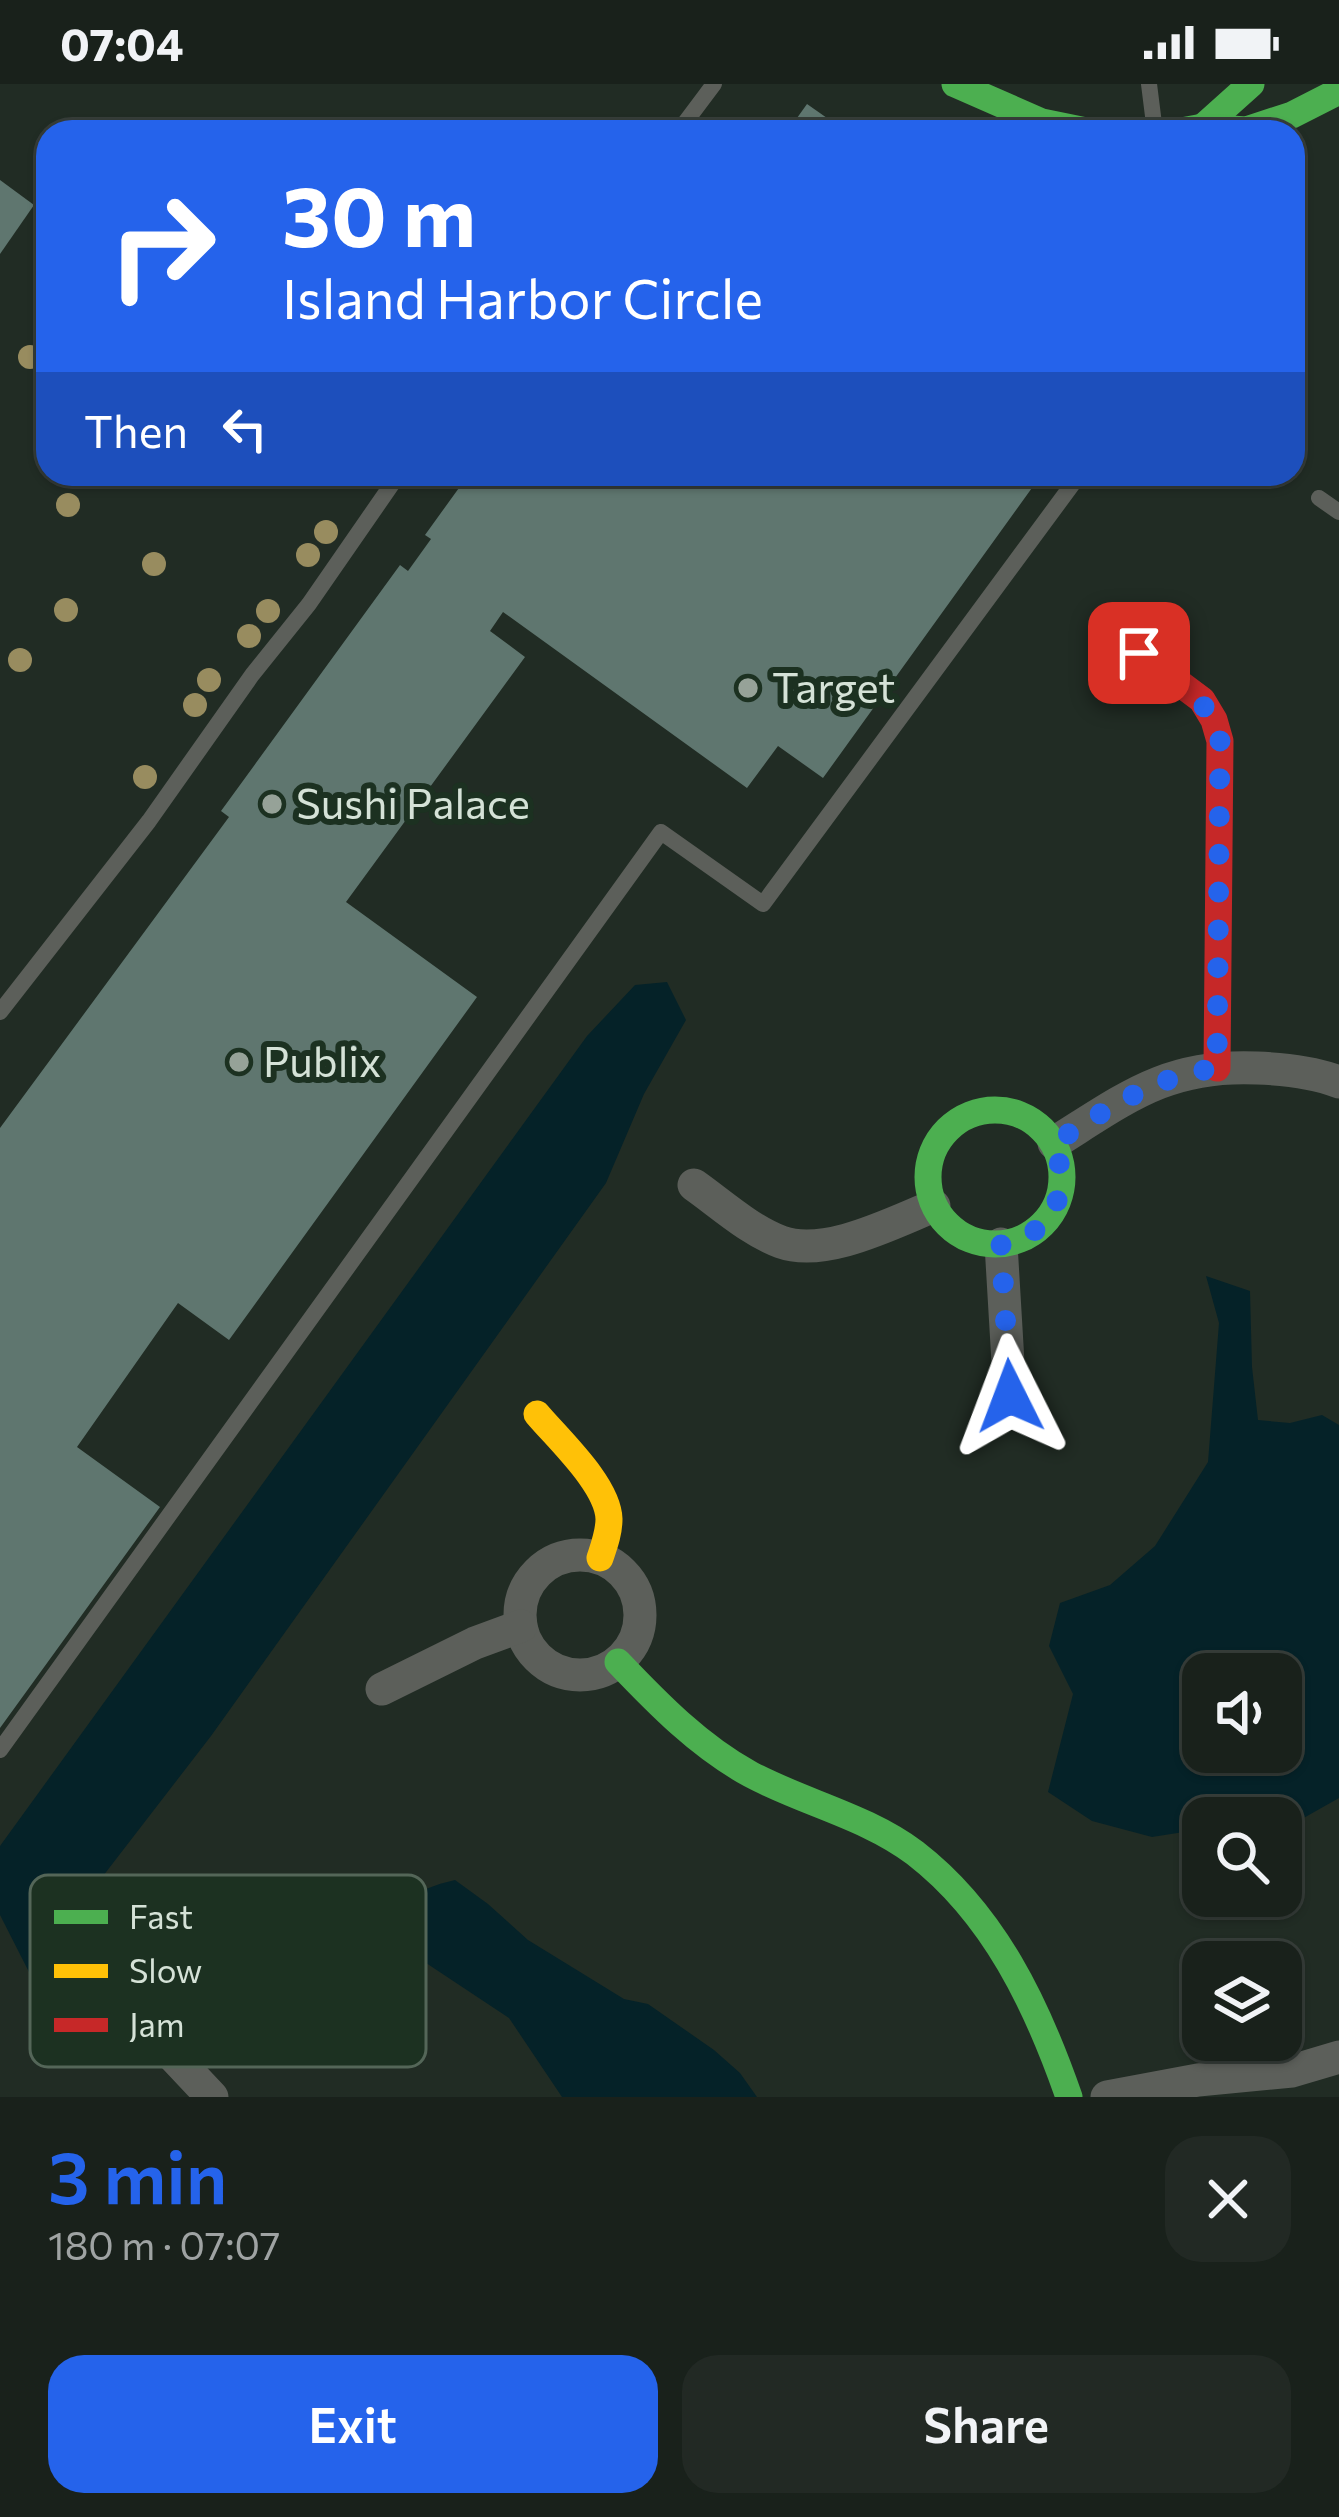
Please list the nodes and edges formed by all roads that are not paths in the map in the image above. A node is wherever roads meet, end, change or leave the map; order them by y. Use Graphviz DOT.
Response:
graph roads {
  1 [pos="714,84"];
  2 [pos="955,84"];
  3 [pos="1149,84"];
  4 [pos="1252,84"];
  5 [pos="1339,91"];
  6 [pos="687,120"];
  7 [pos="1037,120"];
  8 [pos="1154,120"];
  9 [pos="1203,120"];
  10 [pos="1277,120"];
  11 [pos="391,486"];
  12 [pos="1071,486"];
  13 [pos="1319,498"];
  14 [pos="1339,512"];
  15 [pos="1111,632"];
  16 [pos="0,1012"];
  17 [pos="1217,1068"];
  18 [pos="1339,1082"];
  19 [pos="1054,1143"];
  20 [pos="694,1185"];
  21 [pos="934,1206"];
  22 [pos="1001,1244"];
  23 [pos="1010,1396"];
  24 [pos="537,1414"];
  25 [pos="600,1558"];
  26 [pos="521,1626"];
  27 [pos="618,1662"];
  28 [pos="382,1689"];
  29 [pos="0,1750"];
  30 [pos="1339,2056"];
  31 [pos="184,2067"];
  32 [pos="212,2097"];
  33 [pos="1069,2097"];
  34 [pos="1107,2097"];
  1 -- 6 [label="lane"];
  2 -- 7 [label="street"];
  3 -- 8 [label="lane"];
  4 -- 9 [label="street"];
  5 -- 10 [label="street"];
  11 -- 16 [label="lane"];
  12 -- 29 [label="lane"];
  13 -- 14 [label="lane"];
  15 -- 17 [label="street"];
  17 -- 18 [label="street"];
  17 -- 19 [label="street"];
  19 -- 21 [label="street"];
  19 -- 22 [label="street"];
  20 -- 21 [label="street"];
  21 -- 22 [label="street"];
  22 -- 23 [label="street"];
  24 -- 25 [label="street"];
  25 -- 26 [label="street"];
  25 -- 27 [label="street"];
  26 -- 27 [label="street"];
  26 -- 28 [label="street"];
  27 -- 33 [label="street"];
  30 -- 34 [label="street"];
  31 -- 32 [label="street"];
}
